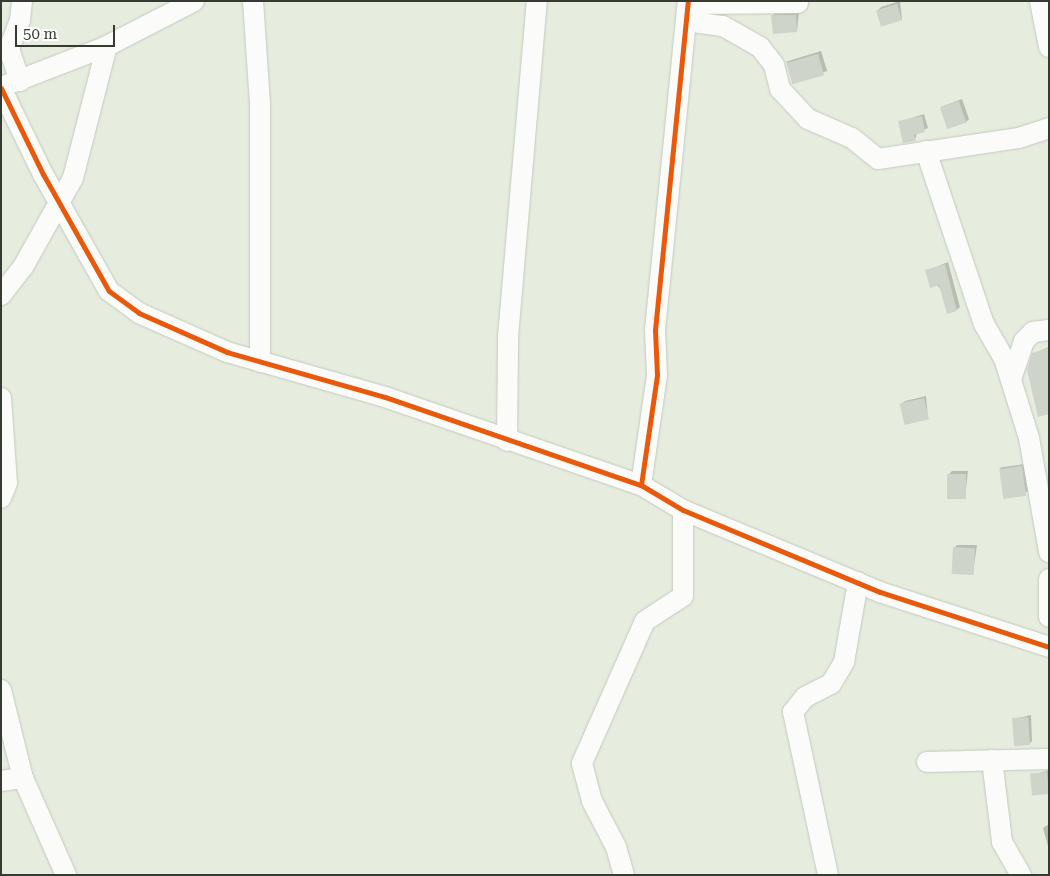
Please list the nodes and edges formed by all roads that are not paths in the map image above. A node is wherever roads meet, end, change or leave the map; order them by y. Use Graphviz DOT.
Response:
graph roads {
  1 [pos="22,1"];
  2 [pos="194,1"];
  3 [pos="254,1"];
  4 [pos="536,1"];
  5 [pos="1040,1"];
  6 [pos="798,3"];
  7 [pos="688,9"];
  8 [pos="108,46"];
  9 [pos="1049,47"];
  10 [pos="7,83"];
  11 [pos="1049,128"];
  12 [pos="926,151"];
  13 [pos="62,204"];
  14 [pos="1,295"];
  15 [pos="1049,330"];
  16 [pos="995,340"];
  17 [pos="1024,341"];
  18 [pos="260,362"];
  19 [pos="1011,379"];
  20 [pos="1,398"];
  21 [pos="508,441"];
  22 [pos="641,485"];
  23 [pos="1,498"];
  24 [pos="684,510"];
  25 [pos="1046,524"];
  26 [pos="1049,552"];
  27 [pos="1049,579"];
  28 [pos="858,582"];
  29 [pos="1049,617"];
  30 [pos="1049,647"];
  31 [pos="1,690"];
  32 [pos="992,760"];
  33 [pos="1049,760"];
  34 [pos="927,762"];
  35 [pos="23,778"];
  36 [pos="1,781"];
  37 [pos="66,875"];
  38 [pos="624,875"];
  39 [pos="828,875"];
  40 [pos="1021,875"];
  1 -- 10 [label="street"];
  2 -- 8 [label="street"];
  3 -- 18 [label="street"];
  4 -- 21 [label="street"];
  5 -- 9 [label="street"];
  6 -- 7 [label="street"];
  7 -- 12 [label="street"];
  7 -- 22 [label="street"];
  8 -- 10 [label="street"];
  8 -- 13 [label="street"];
  10 -- 13 [label="street"];
  11 -- 12 [label="street"];
  12 -- 16 [label="street"];
  13 -- 14 [label="street"];
  13 -- 18 [label="street"];
  15 -- 17 [label="street"];
  16 -- 17 [label="street"];
  16 -- 19 [label="street"];
  17 -- 19 [label="street"];
  18 -- 21 [label="street"];
  19 -- 25 [label="street"];
  20 -- 23 [label="street"];
  21 -- 22 [label="street"];
  22 -- 24 [label="street"];
  24 -- 28 [label="street"];
  24 -- 38 [label="street"];
  25 -- 26 [label="street"];
  27 -- 29 [label="street"];
  28 -- 30 [label="street"];
  28 -- 39 [label="street"];
  31 -- 35 [label="street"];
  32 -- 33 [label="street"];
  32 -- 34 [label="street"];
  32 -- 40 [label="street"];
  35 -- 36 [label="street"];
  35 -- 37 [label="street"];
}
